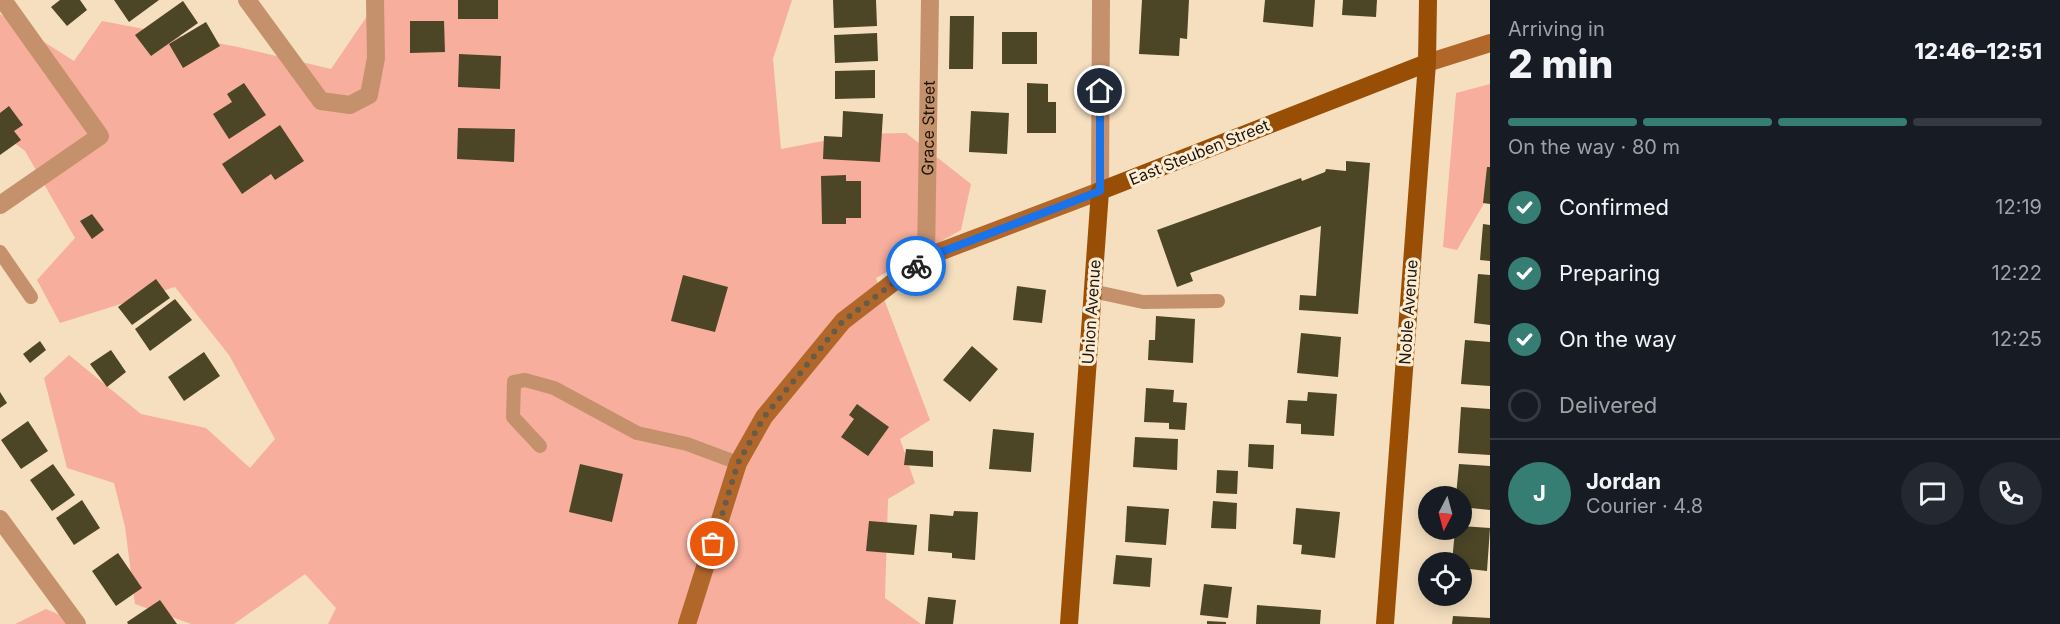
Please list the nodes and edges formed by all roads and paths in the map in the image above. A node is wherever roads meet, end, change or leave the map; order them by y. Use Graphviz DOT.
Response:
graph roads {
  1 [pos="3,0"];
  2 [pos="247,0"];
  3 [pos="375,0"];
  4 [pos="930,0"];
  5 [pos="1101,0"];
  6 [pos="1428,0"];
  7 [pos="1490,43"];
  8 [pos="1427,63"];
  9 [pos="1100,191"];
  10 [pos="0,205"];
  11 [pos="0,252"];
  12 [pos="926,258"];
  13 [pos="1092,291"];
  14 [pos="31,297"];
  15 [pos="1218,301"];
  16 [pos="540,446"];
  17 [pos="738,463"];
  18 [pos="0,519"];
  19 [pos="77,624"];
  20 [pos="687,624"];
  21 [pos="1069,624"];
  22 [pos="1385,624"];
  1 -- 10 [label="street"];
  2 -- 3 [label="street"];
  4 -- 12 [label="street, Grace Street"];
  5 -- 9 [label="street, Union Avenue"];
  6 -- 8 [label="main road, Noble Avenue"];
  7 -- 8 [label="street, East Steuben Street"];
  8 -- 9 [label="main road, East Steuben Street"];
  8 -- 22 [label="main road, Noble Avenue"];
  9 -- 12 [label="street, East Steuben Street"];
  9 -- 13 [label="main road, Union Avenue"];
  11 -- 14 [label="lane"];
  12 -- 17 [label="street, East Steuben Street"];
  13 -- 15 [label="lane"];
  13 -- 21 [label="main road, Union Avenue"];
  16 -- 17 [label="lane"];
  17 -- 20 [label="street, East Steuben Street"];
  18 -- 19 [label="street"];
}
